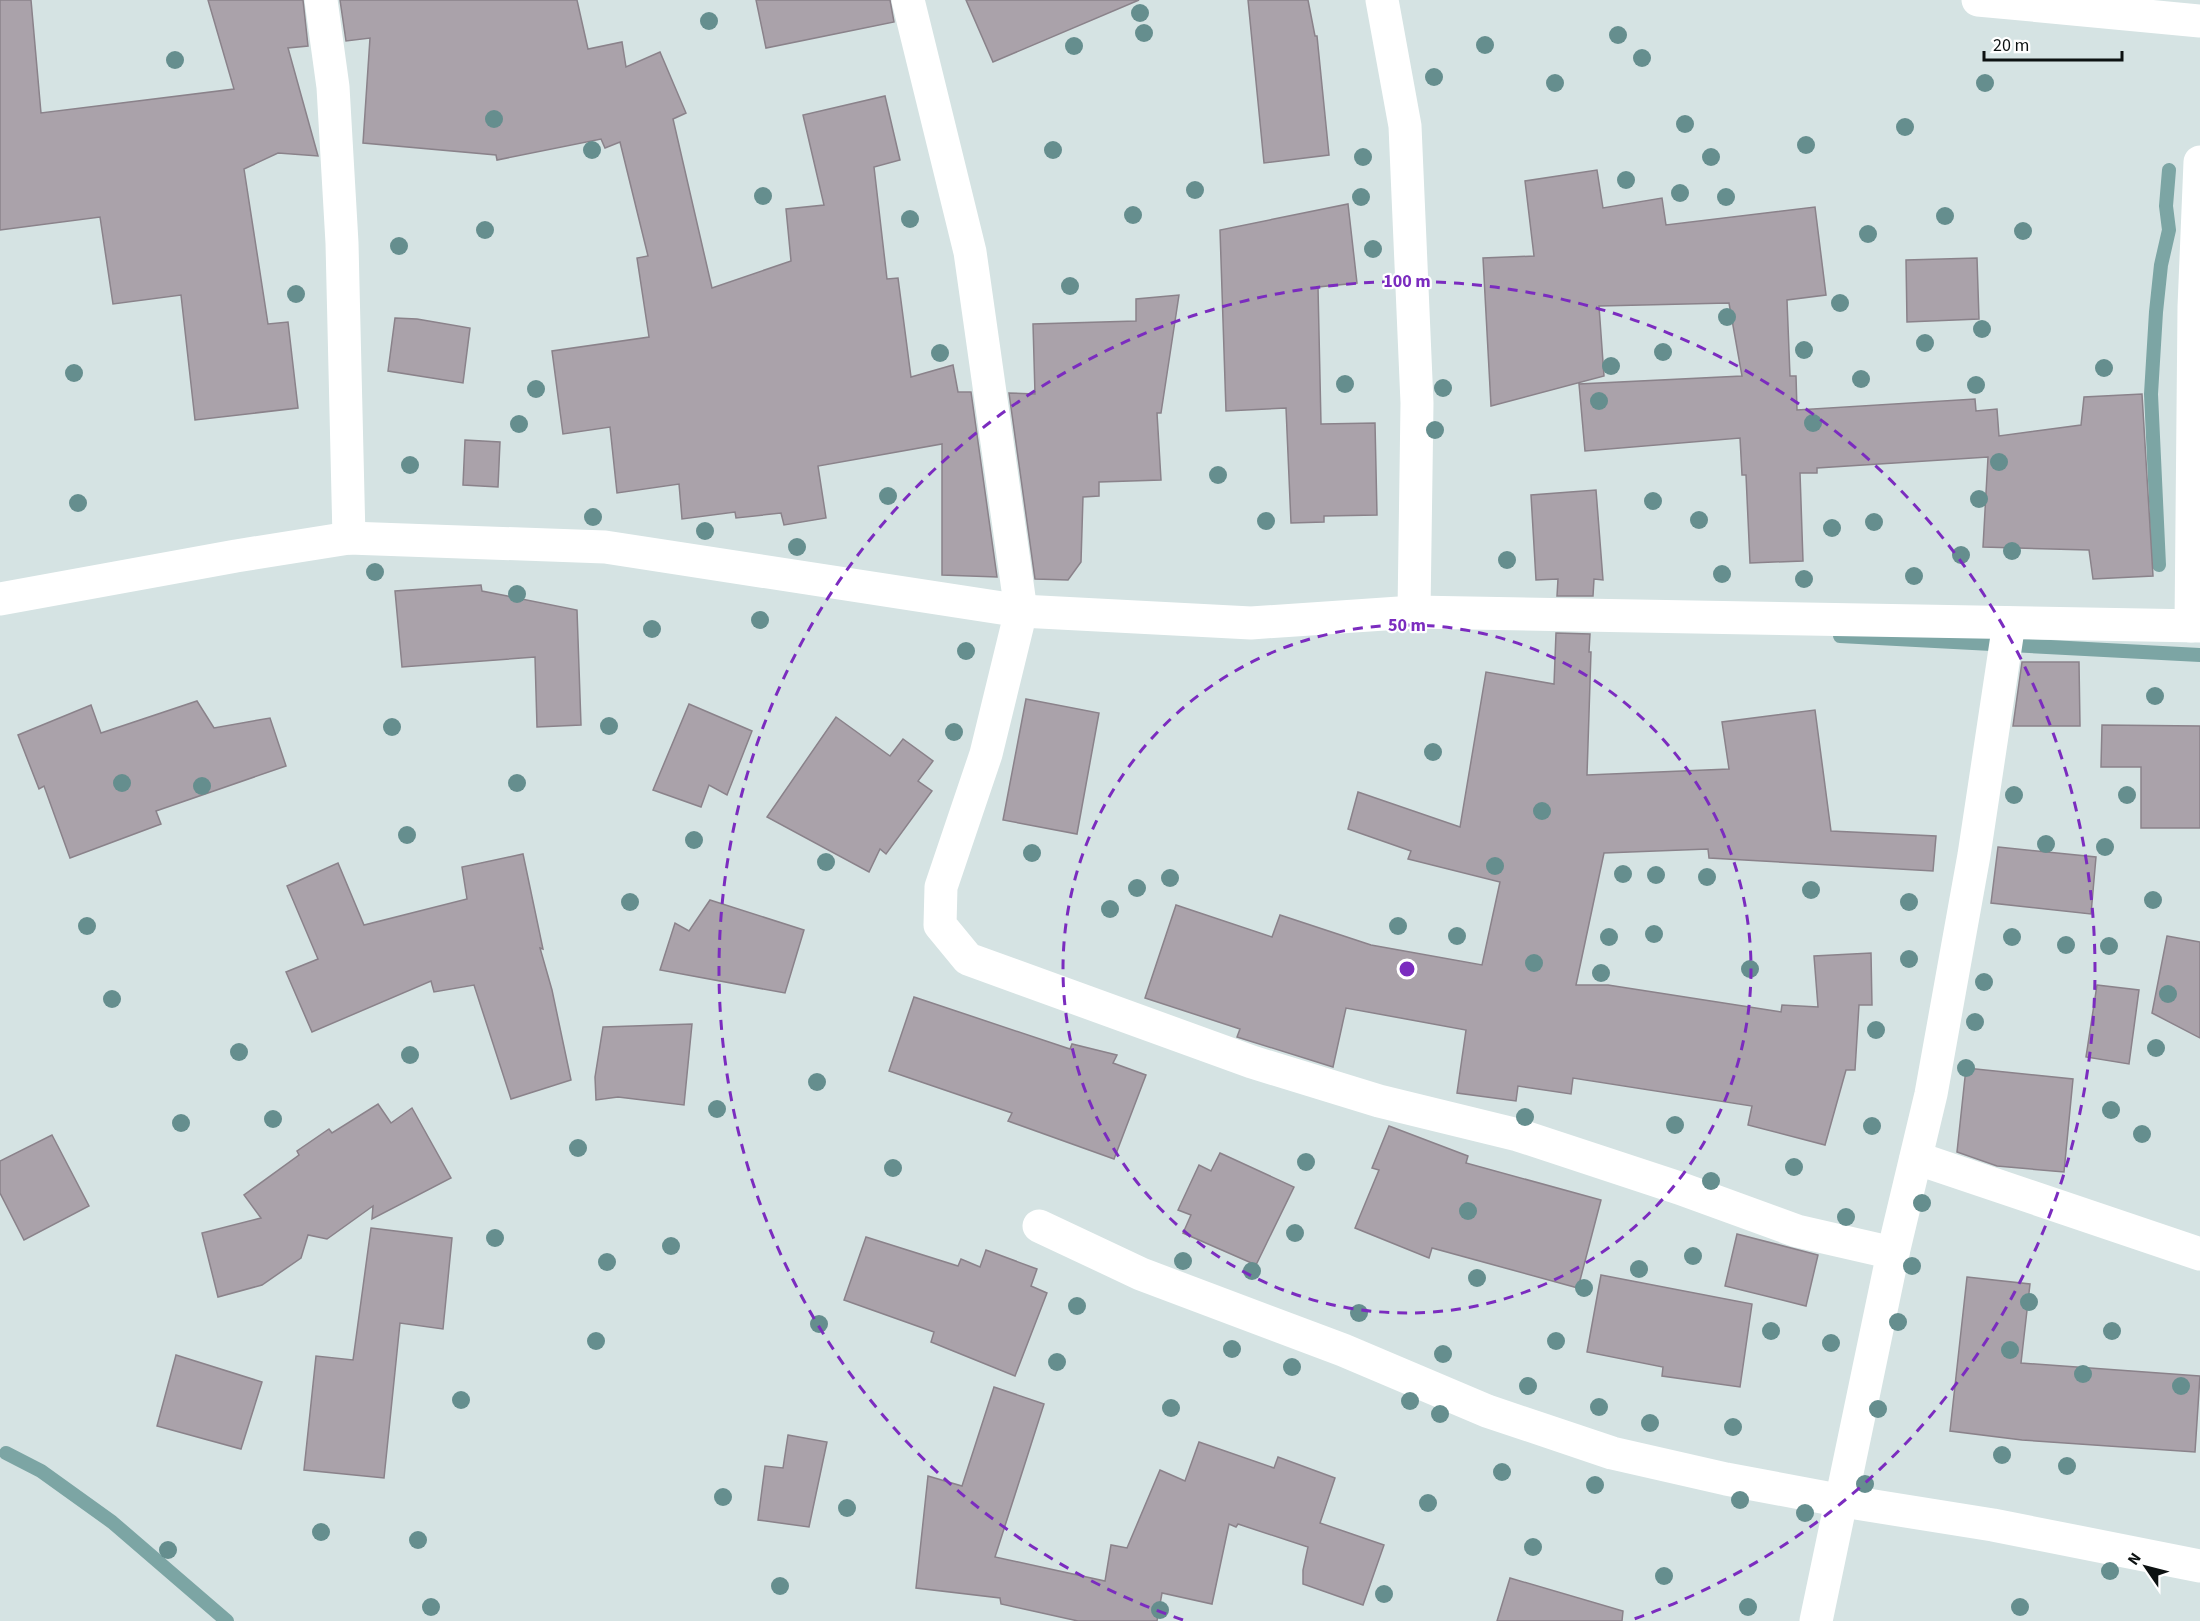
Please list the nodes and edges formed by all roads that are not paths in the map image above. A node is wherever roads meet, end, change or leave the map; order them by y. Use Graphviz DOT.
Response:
graph roads {
  1 [pos="321,0"];
  2 [pos="908,0"];
  3 [pos="1382,0"];
  4 [pos="1978,0"];
  5 [pos="2200,21"];
  6 [pos="2200,162"];
  7 [pos="349,538"];
  8 [pos="0,599"];
  9 [pos="1021,611"];
  10 [pos="1414,612"];
  11 [pos="2008,623"];
  12 [pos="2195,626"];
  13 [pos="1916,1158"];
  14 [pos="1039,1226"];
  15 [pos="1893,1253"];
  16 [pos="2200,1254"];
  17 [pos="1843,1501"];
  18 [pos="2200,1566"];
  19 [pos="1816,1621"];
  1 -- 7 [label="street"];
  2 -- 9 [label="street"];
  3 -- 10 [label="street"];
  4 -- 5 [label="street"];
  6 -- 12 [label="street"];
  7 -- 8 [label="street"];
  7 -- 9 [label="street"];
  9 -- 10 [label="street"];
  9 -- 15 [label="street"];
  10 -- 11 [label="street"];
  11 -- 12 [label="street"];
  11 -- 13 [label="street"];
  13 -- 15 [label="street"];
  13 -- 16 [label="street"];
  14 -- 17 [label="street"];
  15 -- 17 [label="street"];
  17 -- 18 [label="street"];
  17 -- 19 [label="street"];
}
